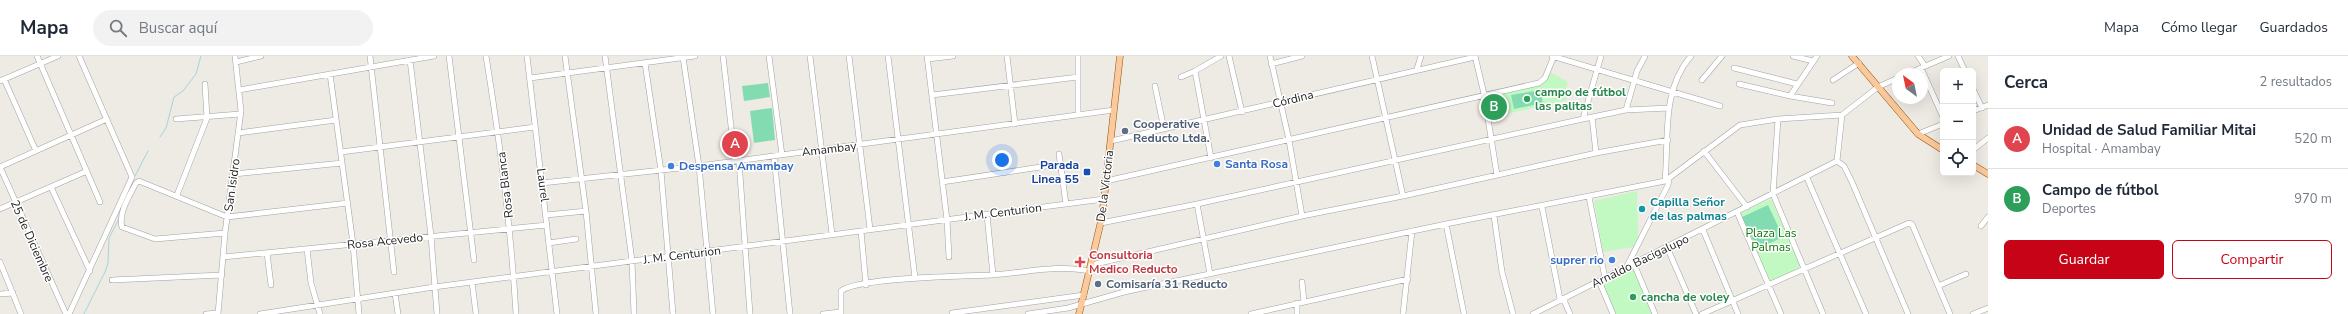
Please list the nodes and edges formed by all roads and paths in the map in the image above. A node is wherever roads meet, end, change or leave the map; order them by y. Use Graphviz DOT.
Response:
graph roads {
  1 [pos="37,56"];
  2 [pos="58,56"];
  3 [pos="79,56"];
  4 [pos="261,56"];
  5 [pos="370,56"];
  6 [pos="434,56"];
  7 [pos="449,56"];
  8 [pos="486,56"];
  9 [pos="527,56"];
  10 [pos="565,56"];
  11 [pos="605,56"];
  12 [pos="695,56"];
  13 [pos="723,56"];
  14 [pos="769,56"];
  15 [pos="810,56"];
  16 [pos="849,56"];
  17 [pos="888,56"];
  18 [pos="953,56"];
  19 [pos="1007,56"];
  20 [pos="1078,56"];
  21 [pos="1120,56"];
  22 [pos="1221,56"];
  23 [pos="1229,56"];
  24 [pos="1270,56"];
  25 [pos="1302,56"];
  26 [pos="1372,56"];
  27 [pos="1421,56"];
  28 [pos="1475,56"];
  29 [pos="1553,56"];
  30 [pos="1601,56"];
  31 [pos="1691,56"];
  32 [pos="1722,56"];
  33 [pos="1793,56"];
  34 [pos="1852,56"];
  35 [pos="1918,56"];
  36 [pos="1949,56"];
  37 [pos="1958,56"];
  38 [pos="680,57"];
  39 [pos="1643,57"];
  40 [pos="927,58"];
  41 [pos="1815,58"];
  42 [pos="235,59"];
  43 [pos="410,60"];
  44 [pos="645,63"];
  45 [pos="1858,63"];
  46 [pos="40,64"];
  47 [pos="1271,64"];
  48 [pos="372,66"];
  49 [pos="1923,67"];
  50 [pos="606,68"];
  51 [pos="1734,68"];
  52 [pos="1964,68"];
  53 [pos="1417,69"];
  54 [pos="1598,70"];
  55 [pos="1194,71"];
  56 [pos="330,74"];
  57 [pos="568,74"];
  58 [pos="1078,77"];
  59 [pos="1181,77"];
  60 [pos="530,78"];
  61 [pos="1378,79"];
  62 [pos="2,80"];
  63 [pos="1635,80"];
  64 [pos="1702,80"];
  65 [pos="1833,80"];
  66 [pos="1892,81"];
  67 [pos="204,84"];
  68 [pos="1739,84"];
  69 [pos="1797,84"];
  70 [pos="1010,85"];
  71 [pos="1155,86"];
  72 [pos="1878,87"];
  73 [pos="239,90"];
  74 [pos="1672,92"];
  75 [pos="1484,94"];
  76 [pos="932,95"];
  77 [pos="1976,95"];
  78 [pos="1790,96"];
  79 [pos="1281,102"];
  80 [pos="1832,102"];
  81 [pos="1988,105"];
  82 [pos="1720,106"];
  83 [pos="1669,108"];
  84 [pos="1982,108"];
  85 [pos="1114,110"];
  86 [pos="1626,110"];
  87 [pos="1940,110"];
  88 [pos="1976,110"];
  89 [pos="1242,112"];
  90 [pos="240,114"];
  91 [pos="1842,115"];
  92 [pos="1078,116"];
  93 [pos="1387,117"];
  94 [pos="1592,117"];
  95 [pos="207,118"];
  96 [pos="107,119"];
  97 [pos="176,119"];
  98 [pos="1583,119"];
  99 [pos="1778,119"];
  100 [pos="336,120"];
  101 [pos="1204,120"];
  102 [pos="1015,124"];
  103 [pos="1940,125"];
  104 [pos="535,127"];
  105 [pos="1164,129"];
  106 [pos="499,132"];
  107 [pos="238,133"];
  108 [pos="1918,134"];
  109 [pos="71,135"];
  110 [pos="936,135"];
  111 [pos="460,138"];
  112 [pos="1988,138"];
  113 [pos="1491,139"];
  114 [pos="899,140"];
  115 [pos="1289,140"];
  116 [pos="1668,140"];
  117 [pos="1111,141"];
  118 [pos="420,142"];
  119 [pos="860,145"];
  120 [pos="381,147"];
  121 [pos="1940,148"];
  122 [pos="1976,148"];
  123 [pos="821,150"];
  124 [pos="36,151"];
  125 [pos="1704,151"];
  126 [pos="341,152"];
  127 [pos="1596,153"];
  128 [pos="1059,154"];
  129 [pos="782,155"];
  130 [pos="774,156"];
  131 [pos="1211,158"];
  132 [pos="1395,160"];
  133 [pos="737,161"];
  134 [pos="1837,161"];
  135 [pos="342,162"];
  136 [pos="1060,164"];
  137 [pos="699,166"];
  138 [pos="0,167"];
  139 [pos="1976,167"];
  140 [pos="87,171"];
  141 [pos="661,171"];
  142 [pos="234,174"];
  143 [pos="1497,174"];
  144 [pos="1988,174"];
  145 [pos="620,175"];
  146 [pos="1806,178"];
  147 [pos="581,180"];
  148 [pos="1667,180"];
  149 [pos="1106,181"];
  150 [pos="942,182"];
  151 [pos="1296,182"];
  152 [pos="542,183"];
  153 [pos="51,187"];
  154 [pos="1773,194"];
  155 [pos="177,195"];
  156 [pos="1403,196"];
  157 [pos="1589,197"];
  158 [pos="1104,199"];
  159 [pos="100,202"];
  160 [pos="15,203"];
  161 [pos="348,203"];
  162 [pos="1066,204"];
  163 [pos="1197,204"];
  164 [pos="1542,207"];
  165 [pos="1747,207"];
  166 [pos="0,209"];
  167 [pos="586,211"];
  168 [pos="1737,212"];
  169 [pos="546,215"];
  170 [pos="987,215"];
  171 [pos="1302,216"];
  172 [pos="1494,216"];
  173 [pos="228,217"];
  174 [pos="1988,217"];
  175 [pos="947,220"];
  176 [pos="1101,223"];
  177 [pos="1446,224"];
  178 [pos="908,225"];
  179 [pos="547,226"];
  180 [pos="1982,226"];
  181 [pos="510,228"];
  182 [pos="870,229"];
  183 [pos="1703,230"];
  184 [pos="861,231"];
  185 [pos="1412,231"];
  186 [pos="470,232"];
  187 [pos="225,233"];
  188 [pos="832,234"];
  189 [pos="431,236"];
  190 [pos="1876,237"];
  191 [pos="576,239"];
  192 [pos="784,240"];
  193 [pos="1204,240"];
  194 [pos="391,241"];
  195 [pos="549,243"];
  196 [pos="353,244"];
  197 [pos="745,246"];
  198 [pos="1667,247"];
  199 [pos="307,249"];
  200 [pos="707,252"];
  201 [pos="267,253"];
  202 [pos="1840,253"];
  203 [pos="223,257"];
  204 [pos="669,257"];
  205 [pos="949,257"];
  206 [pos="474,260"];
  207 [pos="632,261"];
  208 [pos="0,262"];
  209 [pos="1634,264"];
  210 [pos="592,266"];
  211 [pos="1090,268"];
  212 [pos="1626,268"];
  213 [pos="1805,269"];
  214 [pos="90,271"];
  215 [pos="552,271"];
  216 [pos="394,272"];
  217 [pos="222,274"];
  218 [pos="1210,274"];
  219 [pos="1966,274"];
  220 [pos="993,275"];
  221 [pos="514,277"];
  222 [pos="914,278"];
  223 [pos="1605,278"];
  224 [pos="1408,279"];
  225 [pos="112,280"];
  226 [pos="1599,281"];
  227 [pos="472,282"];
  228 [pos="1302,282"];
  229 [pos="271,285"];
  230 [pos="866,285"];
  231 [pos="1769,285"];
  232 [pos="1938,286"];
  233 [pos="434,287"];
  234 [pos="395,292"];
  235 [pos="13,293"];
  236 [pos="0,294"];
  237 [pos="1084,295"];
  238 [pos="357,298"];
  239 [pos="1562,299"];
  240 [pos="1733,301"];
  241 [pos="1304,302"];
  242 [pos="1297,303"];
  243 [pos="319,304"];
  244 [pos="1082,306"];
  245 [pos="1988,308"];
  246 [pos="281,312"];
  247 [pos="218,313"];
  248 [pos="841,313"];
  249 [pos="952,313"];
  250 [pos="21,314"];
  251 [pos="66,314"];
  252 [pos="69,314"];
  253 [pos="206,314"];
  254 [pos="260,314"];
  255 [pos="320,314"];
  256 [pos="359,314"];
  257 [pos="398,314"];
  258 [pos="437,314"];
  259 [pos="476,314"];
  260 [pos="516,314"];
  261 [pos="557,314"];
  262 [pos="596,314"];
  263 [pos="634,314"];
  264 [pos="673,314"];
  265 [pos="712,314"];
  266 [pos="750,314"];
  267 [pos="790,314"];
  268 [pos="823,314"];
  269 [pos="1028,314"];
  270 [pos="1080,314"];
  271 [pos="1250,314"];
  272 [pos="1297,314"];
  273 [pos="1404,314"];
  274 [pos="1464,314"];
  275 [pos="1513,314"];
  276 [pos="1533,314"];
  277 [pos="1570,314"];
  278 [pos="1613,314"];
  279 [pos="1655,314"];
  280 [pos="1696,314"];
  281 [pos="1702,314"];
  282 [pos="1738,314"];
  283 [pos="1781,314"];
  284 [pos="1823,314"];
  285 [pos="1866,314"];
  286 [pos="1908,314"];
  287 [pos="1950,314"];
  288 [pos="1973,314"];
  1 -- 46 [label="street"];
  2 -- 46 [label="street"];
  3 -- 96 [label="street"];
  4 -- 42 [label="street"];
  5 -- 48 [label="street"];
  6 -- 43 [label="street"];
  7 -- 111 [label="street"];
  8 -- 106 [label="street, Rosa Blanca"];
  9 -- 60 [label="street, Laurel"];
  10 -- 57 [label="street"];
  11 -- 50 [label="street"];
  12 -- 38 [label="street"];
  13 -- 133 [label="street"];
  14 -- 129 [label="street"];
  15 -- 123 [label="street"];
  16 -- 119 [label="street"];
  17 -- 114 [label="street"];
  18 -- 40 [label="street"];
  19 -- 70 [label="street"];
  20 -- 58 [label="street"];
  21 -- 85 [label="main road, De la Victoria"];
  22 -- 55 [label="street"];
  23 -- 89 [label="street"];
  24 -- 47 [label="street"];
  25 -- 47 [label="street"];
  26 -- 61 [label="street"];
  27 -- 53 [label="street"];
  28 -- 53 [label="street, Córdina"];
  28 -- 75 [label="street"];
  29 -- 54 [label="street"];
  29 -- 75 [label="street"];
  30 -- 54 [label="street"];
  31 -- 74 [label="street"];
  32 -- 64 [label="street"];
  33 -- 41 [label="street"];
  34 -- 45 [label="main road"];
  35 -- 49 [label="street"];
  36 -- 49 [label="street"];
  37 -- 52 [label="street"];
  38 -- 44 [label="street"];
  38 -- 137 [label="street"];
  39 -- 63 [label="street"];
  40 -- 76 [label="street"];
  41 -- 69 [label="street"];
  42 -- 73 [label="street, San Isidro"];
  43 -- 48 [label="street"];
  43 -- 118 [label="street"];
  44 -- 50 [label="street"];
  44 -- 141 [label="street"];
  45 -- 65 [label="street"];
  45 -- 72 [label="main road"];
  46 -- 62 [label="street"];
  46 -- 109 [label="street"];
  47 -- 79 [label="street"];
  48 -- 56 [label="street"];
  48 -- 120 [label="street"];
  49 -- 87 [label="street"];
  50 -- 57 [label="street"];
  50 -- 145 [label="street"];
  51 -- 69 [label="street"];
  53 -- 61 [label="street, Córdina"];
  54 -- 63 [label="street"];
  54 -- 98 [label="street"];
  55 -- 59 [label="street"];
  55 -- 101 [label="street"];
  56 -- 73 [label="street"];
  56 -- 100 [label="street"];
  57 -- 60 [label="street"];
  57 -- 147 [label="street"];
  58 -- 70 [label="street"];
  58 -- 92 [label="street"];
  60 -- 104 [label="street, Laurel"];
  61 -- 79 [label="street, Córdina"];
  61 -- 93 [label="street"];
  62 -- 124 [label="street"];
  63 -- 74 [label="street"];
  63 -- 86 [label="street"];
  66 -- 72 [label="street"];
  67 -- 95 [label="street"];
  68 -- 78 [label="street"];
  69 -- 78 [label="street"];
  70 -- 76 [label="street"];
  70 -- 102 [label="street"];
  71 -- 105 [label="street"];
  72 -- 91 [label="street"];
  72 -- 108 [label="main road"];
  73 -- 90 [label="street, San Isidro"];
  74 -- 82 [label="street"];
  74 -- 83 [label="street"];
  75 -- 93 [label="street"];
  75 -- 113 [label="street"];
  76 -- 110 [label="street"];
  77 -- 84 [label="street"];
  78 -- 80 [label="street"];
  79 -- 89 [label="street, Córdina"];
  79 -- 115 [label="street"];
  81 -- 84 [label="street"];
  83 -- 86 [label="street"];
  83 -- 116 [label="street"];
  84 -- 88 [label="street"];
  85 -- 92 [label="street, Amambay"];
  85 -- 117 [label="main road, De la Victoria"];
  86 -- 94 [label="street"];
  89 -- 101 [label="street, Córdina"];
  90 -- 95 [label="street"];
  90 -- 107 [label="street, San Isidro"];
  91 -- 99 [label="street"];
  91 -- 134 [label="street"];
  92 -- 102 [label="street, Amambay"];
  93 -- 115 [label="street"];
  93 -- 132 [label="street"];
  94 -- 98 [label="street"];
  94 -- 127 [label="street"];
  95 -- 97 [label="street"];
  95 -- 155 [label="street"];
  96 -- 109 [label="street"];
  96 -- 214 [label="street"];
  98 -- 113 [label="street"];
  99 -- 125 [label="street"];
  99 -- 154 [label="street"];
  100 -- 107 [label="street"];
  100 -- 126 [label="street"];
  101 -- 105 [label="street, Córdina"];
  101 -- 131 [label="street"];
  102 -- 110 [label="street, Amambay"];
  103 -- 108 [label="street"];
  104 -- 106 [label="street"];
  104 -- 152 [label="street, Laurel"];
  105 -- 117 [label="street, Córdina"];
  106 -- 111 [label="street"];
  106 -- 181 [label="street, Rosa Blanca"];
  107 -- 142 [label="street, San Isidro"];
  108 -- 121 [label="main road"];
  109 -- 124 [label="street"];
  109 -- 140 [label="street"];
  110 -- 114 [label="street, Amambay"];
  110 -- 150 [label="street"];
  111 -- 118 [label="street"];
  111 -- 186 [label="street"];
  112 -- 122 [label="street"];
  113 -- 132 [label="street"];
  113 -- 143 [label="street"];
  114 -- 119 [label="street, Amambay"];
  114 -- 178 [label="street"];
  115 -- 131 [label="street"];
  115 -- 151 [label="street"];
  116 -- 127 [label="street"];
  116 -- 148 [label="street"];
  117 -- 149 [label="main road, De la Victoria"];
  118 -- 120 [label="street"];
  118 -- 189 [label="street"];
  119 -- 123 [label="street, Amambay"];
  119 -- 182 [label="street"];
  120 -- 126 [label="street"];
  120 -- 194 [label="street"];
  123 -- 129 [label="street, Amambay"];
  123 -- 188 [label="street"];
  124 -- 138 [label="street"];
  125 -- 148 [label="street"];
  125 -- 165 [label="street"];
  126 -- 135 [label="street"];
  127 -- 143 [label="street"];
  128 -- 136 [label="street"];
  129 -- 130 [label="street, Amambay"];
  130 -- 133 [label="street, Amambay"];
  130 -- 192 [label="street"];
  131 -- 149 [label="street"];
  132 -- 151 [label="street"];
  132 -- 156 [label="street"];
  133 -- 137 [label="street, Amambay"];
  133 -- 197 [label="street"];
  134 -- 146 [label="street, Arnaldo Bacigalupo"];
  134 -- 190 [label="street"];
  135 -- 142 [label="street"];
  135 -- 161 [label="street"];
  136 -- 150 [label="street"];
  136 -- 162 [label="street"];
  137 -- 141 [label="street, Amambay"];
  137 -- 200 [label="street"];
  138 -- 160 [label="street, 25 de Diciembre"];
  139 -- 144 [label="main road"];
  140 -- 153 [label="street"];
  140 -- 159 [label="street"];
  141 -- 145 [label="street, Amambay"];
  141 -- 204 [label="street"];
  142 -- 173 [label="street, San Isidro"];
  143 -- 156 [label="street"];
  145 -- 147 [label="street, Amambay"];
  145 -- 207 [label="street"];
  146 -- 154 [label="street, Arnaldo Bacigalupo"];
  146 -- 202 [label="street"];
  147 -- 152 [label="street, Amambay"];
  147 -- 167 [label="street"];
  148 -- 157 [label="street"];
  148 -- 212 [label="street"];
  149 -- 158 [label="main road, De la Victoria"];
  150 -- 175 [label="street"];
  151 -- 163 [label="street"];
  151 -- 171 [label="street"];
  152 -- 169 [label="street, Laurel"];
  153 -- 160 [label="street"];
  153 -- 214 [label="street"];
  154 -- 165 [label="street, Arnaldo Bacigalupo"];
  154 -- 213 [label="street"];
  155 -- 173 [label="street"];
  155 -- 187 [label="street"];
  156 -- 171 [label="street"];
  157 -- 164 [label="street"];
  157 -- 223 [label="street"];
  158 -- 162 [label="street, J. M. Centurion"];
  158 -- 176 [label="main road, De la Victoria"];
  160 -- 166 [label="street"];
  160 -- 251 [label="street, 25 de Diciembre"];
  161 -- 173 [label="street"];
  161 -- 196 [label="street"];
  162 -- 170 [label="street, J. M. Centurion"];
  163 -- 176 [label="street"];
  163 -- 193 [label="street"];
  164 -- 172 [label="street"];
  164 -- 239 [label="street"];
  165 -- 168 [label="street, Arnaldo Bacigalupo"];
  167 -- 169 [label="street"];
  167 -- 210 [label="street"];
  168 -- 183 [label="street, Arnaldo Bacigalupo"];
  168 -- 231 [label="street"];
  169 -- 179 [label="street, Laurel"];
  170 -- 175 [label="street, J. M. Centurion"];
  170 -- 220 [label="street"];
  171 -- 193 [label="street"];
  172 -- 177 [label="street"];
  172 -- 275 [label="street"];
  173 -- 187 [label="street, San Isidro"];
  174 -- 180 [label="street"];
  175 -- 178 [label="street, J. M. Centurion"];
  175 -- 205 [label="street"];
  176 -- 211 [label="main road, De la Victoria"];
  177 -- 185 [label="street"];
  177 -- 274 [label="street"];
  178 -- 182 [label="street, J. M. Centurion"];
  178 -- 222 [label="street"];
  179 -- 181 [label="street, Rosa Acevedo"];
  179 -- 195 [label="street, Laurel"];
  181 -- 186 [label="street, Rosa Acevedo"];
  181 -- 221 [label="street, Rosa Blanca"];
  182 -- 184 [label="street, J. M. Centurion"];
  183 -- 198 [label="street, Arnaldo Bacigalupo"];
  183 -- 240 [label="street"];
  184 -- 188 [label="street, J. M. Centurion"];
  184 -- 230 [label="street"];
  185 -- 218 [label="street"];
  185 -- 224 [label="street"];
  186 -- 189 [label="street, Rosa Acevedo"];
  186 -- 206 [label="street"];
  187 -- 203 [label="street, San Isidro"];
  188 -- 192 [label="street, J. M. Centurion"];
  189 -- 194 [label="street, Rosa Acevedo"];
  189 -- 233 [label="street"];
  190 -- 202 [label="street"];
  190 -- 232 [label="street"];
  190 -- 286 [label="street"];
  191 -- 195 [label="street"];
  192 -- 197 [label="street, J. M. Centurion"];
  192 -- 267 [label="street"];
  193 -- 211 [label="street"];
  193 -- 218 [label="street"];
  194 -- 196 [label="street, Rosa Acevedo"];
  194 -- 216 [label="street"];
  195 -- 215 [label="street, Laurel"];
  196 -- 199 [label="street, Rosa Acevedo"];
  196 -- 238 [label="street"];
  197 -- 200 [label="street, J. M. Centurion"];
  197 -- 266 [label="street"];
  198 -- 209 [label="street, Arnaldo Bacigalupo"];
  198 -- 280 [label="street"];
  199 -- 201 [label="street, Rosa Acevedo"];
  199 -- 243 [label="street"];
  200 -- 204 [label="street, J. M. Centurion"];
  200 -- 265 [label="street"];
  201 -- 203 [label="street, Rosa Acevedo"];
  201 -- 229 [label="street"];
  202 -- 213 [label="street"];
  202 -- 285 [label="street"];
  203 -- 217 [label="street, San Isidro"];
  204 -- 207 [label="street, J. M. Centurion"];
  204 -- 264 [label="street"];
  207 -- 210 [label="street, J. M. Centurion"];
  207 -- 263 [label="street"];
  208 -- 235 [label="street"];
  209 -- 212 [label="street, Arnaldo Bacigalupo"];
  209 -- 279 [label="street"];
  210 -- 215 [label="street, J. M. Centurion"];
  210 -- 262 [label="street"];
  211 -- 220 [label="street"];
  211 -- 237 [label="main road, De la Victoria"];
  212 -- 223 [label="street, Arnaldo Bacigalupo"];
  213 -- 231 [label="street"];
  213 -- 284 [label="street"];
  214 -- 252 [label="street"];
  215 -- 221 [label="street, J. M. Centurion"];
  215 -- 261 [label="street, Laurel"];
  217 -- 225 [label="street"];
  217 -- 247 [label="street, San Isidro"];
  218 -- 244 [label="street"];
  219 -- 232 [label="street"];
  220 -- 222 [label="street"];
  221 -- 227 [label="street, J. M. Centurion"];
  221 -- 260 [label="street, Rosa Blanca"];
  222 -- 230 [label="street"];
  223 -- 226 [label="street, Arnaldo Bacigalupo"];
  224 -- 241 [label="street"];
  224 -- 273 [label="street"];
  226 -- 239 [label="street, Arnaldo Bacigalupo"];
  226 -- 278 [label="street"];
  227 -- 233 [label="street, J. M. Centurion"];
  227 -- 259 [label="street"];
  228 -- 241 [label="street"];
  230 -- 248 [label="street"];
  231 -- 240 [label="street"];
  231 -- 283 [label="street"];
  232 -- 287 [label="street"];
  233 -- 234 [label="street, J. M. Centurion"];
  233 -- 258 [label="street"];
  234 -- 238 [label="street, J. M. Centurion"];
  234 -- 257 [label="street"];
  235 -- 236 [label="street"];
  235 -- 250 [label="street"];
  237 -- 244 [label="main road, De la Victoria"];
  237 -- 249 [label="street"];
  238 -- 243 [label="street, J. M. Centurion"];
  238 -- 256 [label="street"];
  239 -- 276 [label="street, Arnaldo Bacigalupo"];
  239 -- 277 [label="street"];
  240 -- 281 [label="street"];
  240 -- 282 [label="street"];
  241 -- 242 [label="street"];
  242 -- 271 [label="street"];
  242 -- 272 [label="street"];
  243 -- 246 [label="street, J. M. Centurion"];
  243 -- 255 [label="street"];
  244 -- 269 [label="street"];
  244 -- 270 [label="main road, De la Victoria"];
  245 -- 288 [label="street"];
  246 -- 254 [label="street, J. M. Centurion"];
  247 -- 253 [label="street"];
  248 -- 268 [label="street"];
}
